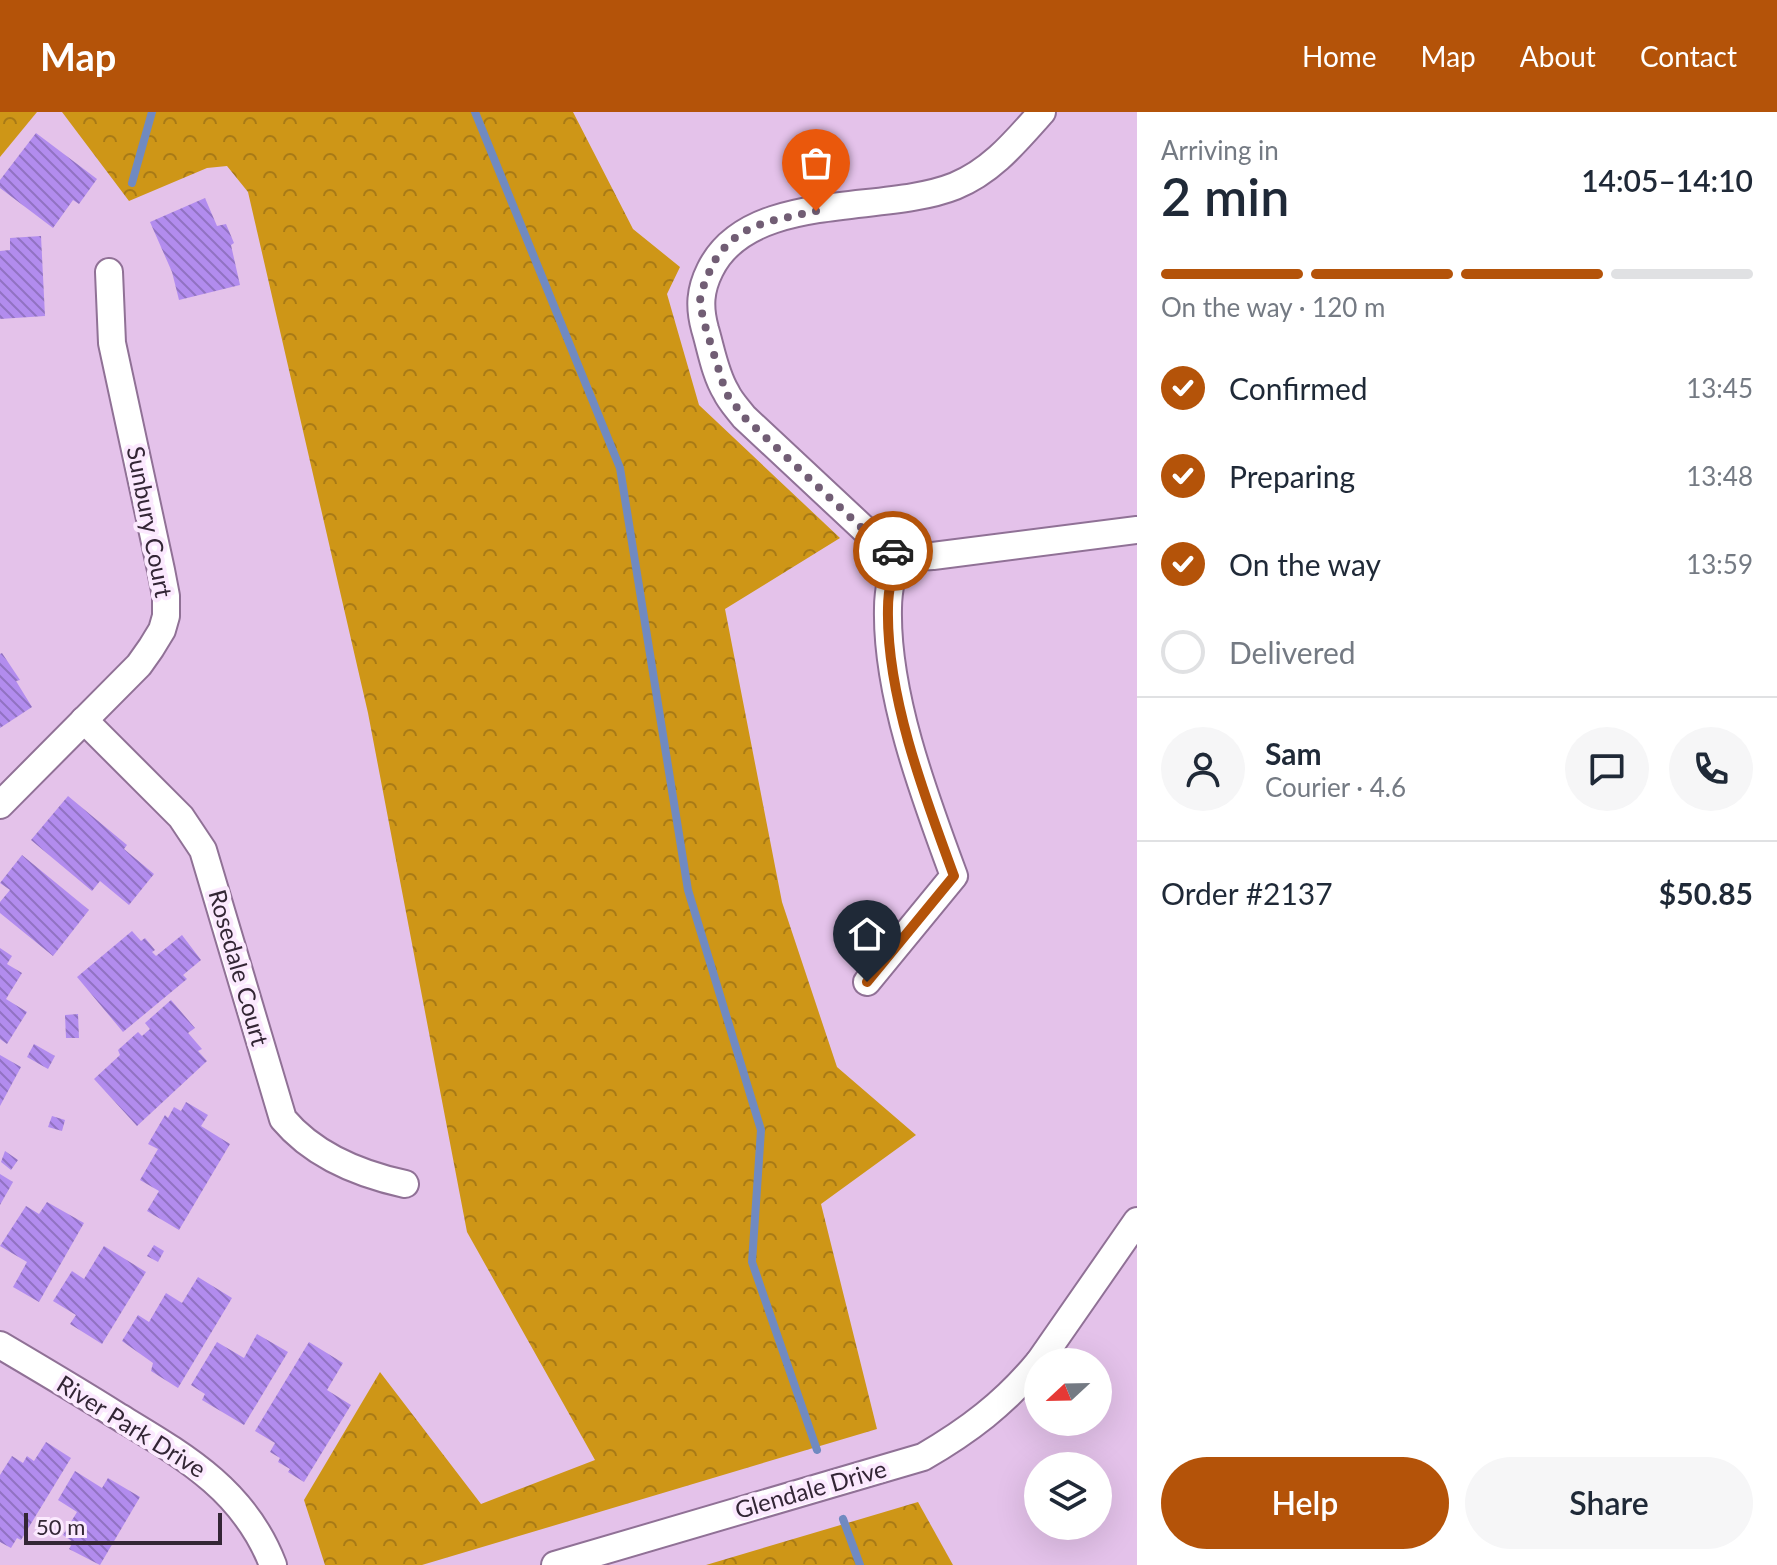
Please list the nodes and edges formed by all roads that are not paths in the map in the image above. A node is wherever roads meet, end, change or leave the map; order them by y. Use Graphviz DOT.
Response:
graph roads {
  1 [pos="1042,112"];
  2 [pos="109,272"];
  3 [pos="1137,530"];
  4 [pos="898,553"];
  5 [pos="84,720"];
  6 [pos="0,805"];
  7 [pos="867,982"];
  8 [pos="405,1184"];
  9 [pos="1137,1221"];
  10 [pos="0,1345"];
  11 [pos="1048,1348"];
  12 [pos="1024,1380"];
  13 [pos="273,1565"];
  14 [pos="555,1565"];
  1 -- 4 [label="street"];
  2 -- 5 [label="street, Sunbury Court"];
  3 -- 4 [label="street"];
  4 -- 7 [label="street"];
  5 -- 6 [label="street, Sunbury Court"];
  5 -- 8 [label="street, Rosedale Court"];
  9 -- 11 [label="street, Glendale Drive"];
  10 -- 13 [label="street, River Park Drive"];
  12 -- 14 [label="street, Glendale Drive"];
}
